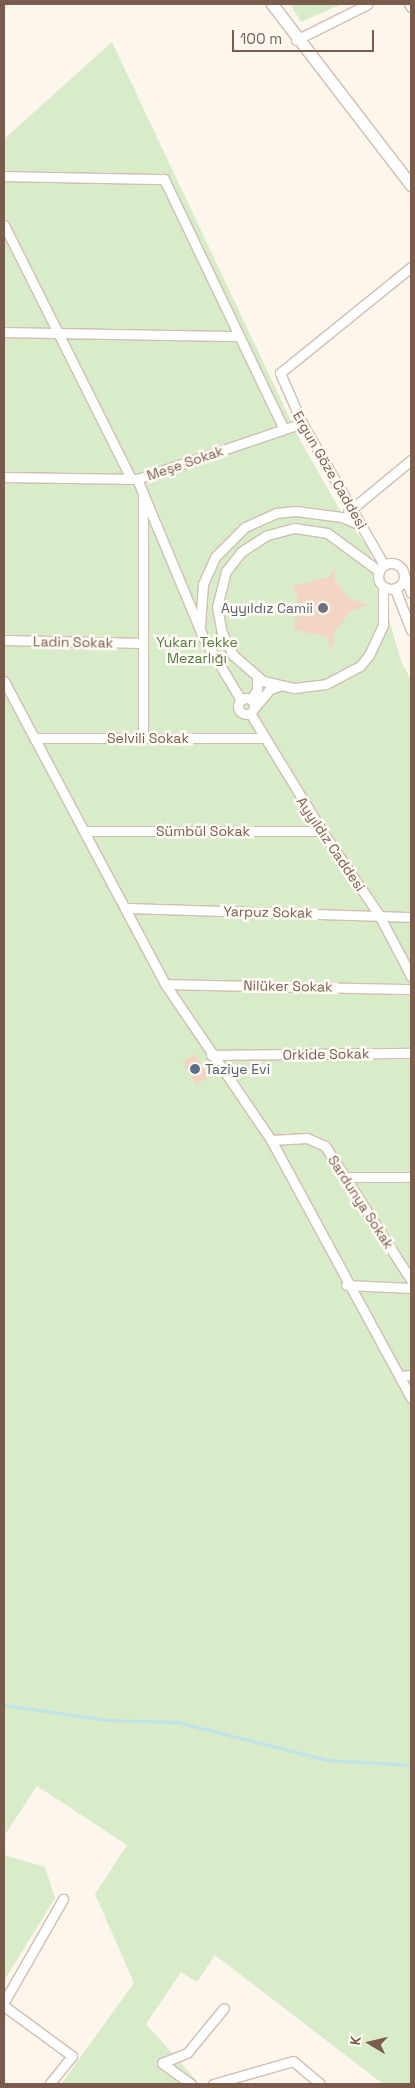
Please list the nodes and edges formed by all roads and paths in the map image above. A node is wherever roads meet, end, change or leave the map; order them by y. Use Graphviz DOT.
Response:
graph roads {
  1 [pos="272,4"];
  2 [pos="368,4"];
  3 [pos="408,4"];
  4 [pos="411,7"];
  5 [pos="296,40"];
  6 [pos="4,176"];
  7 [pos="411,185"];
  8 [pos="4,225"];
  9 [pos="411,267"];
  10 [pos="4,332"];
  11 [pos="58,333"];
  12 [pos="238,336"];
  13 [pos="302,423"];
  14 [pos="284,429"];
  15 [pos="411,460"];
  16 [pos="4,477"];
  17 [pos="134,479"];
  18 [pos="143,493"];
  19 [pos="352,509"];
  20 [pos="342,517"];
  21 [pos="363,526"];
  22 [pos="381,568"];
  23 [pos="406,573"];
  24 [pos="383,587"];
  25 [pos="395,589"];
  26 [pos="411,592"];
  27 [pos="200,629"];
  28 [pos="411,630"];
  29 [pos="4,640"];
  30 [pos="143,643"];
  31 [pos="257,677"];
  32 [pos="4,681"];
  33 [pos="280,686"];
  34 [pos="241,700"];
  35 [pos="252,707"];
  36 [pos="34,738"];
  37 [pos="142,738"];
  38 [pos="262,738"];
  39 [pos="84,831"];
  40 [pos="322,831"];
  41 [pos="125,908"];
  42 [pos="379,915"];
  43 [pos="411,917"];
  44 [pos="411,976"];
  45 [pos="165,984"];
  46 [pos="411,989"];
  47 [pos="411,1053"];
  48 [pos="211,1055"];
  49 [pos="271,1140"];
  50 [pos="346,1177"];
  51 [pos="411,1177"];
  52 [pos="411,1280"];
  53 [pos="346,1285"];
  54 [pos="411,1288"];
  55 [pos="411,1375"];
  56 [pos="399,1376"];
  57 [pos="411,1398"];
  58 [pos="63,1899"];
  59 [pos="4,2002"];
  60 [pos="4,2006"];
  61 [pos="224,2008"];
  62 [pos="49,2084"];
  63 [pos="191,2084"];
  64 [pos="212,2084"];
  65 [pos="320,2084"];
  1 -- 5 [label="street"];
  2 -- 5 [label="street"];
  3 -- 4 [label="street"];
  5 -- 7 [label="street"];
  6 -- 12 [label="street"];
  8 -- 11 [label="street, Ayyıldız Caddesi"];
  9 -- 13 [label="street, Ergun Göze Caddesi"];
  10 -- 11 [label="street"];
  11 -- 12 [label="street"];
  11 -- 17 [label="street, Ayyıldız Caddesi"];
  12 -- 14 [label="street"];
  13 -- 14 [label="street, Meşe Sokak"];
  13 -- 19 [label="street, Ergun Göze Caddesi"];
  14 -- 17 [label="street, Meşe Sokak"];
  15 -- 19 [label="street"];
  16 -- 17 [label="street, Meşe Sokak"];
  17 -- 18 [label="street, Ayyıldız Caddesi"];
  18 -- 27 [label="street, Ayyıldız Caddesi"];
  18 -- 30 [label="street"];
  19 -- 20 [label="street"];
  19 -- 21 [label="street, Ergun Göze Caddesi"];
  20 -- 21 [label="street"];
  20 -- 27 [label="street"];
  21 -- 22 [label="street, Ergun Göze Caddesi"];
  22 -- 23 [label="street"];
  22 -- 24 [label="street"];
  22 -- 31 [label="street"];
  23 -- 25 [label="street"];
  23 -- 26 [label="street"];
  24 -- 25 [label="street"];
  24 -- 33 [label="street"];
  25 -- 28 [label="street"];
  27 -- 34 [label="street, Ayyıldız Caddesi"];
  29 -- 30 [label="street, Ladin Sokak"];
  30 -- 37 [label="street"];
  31 -- 33 [label="street"];
  31 -- 35 [label="street"];
  32 -- 36 [label="street"];
  33 -- 35 [label="street"];
  34 -- 35 [label="street"];
  34 -- 35 [label="street, Ayyıldız Caddesi"];
  35 -- 38 [label="street, Ayyıldız Caddesi"];
  36 -- 37 [label="street, Selvili Sokak"];
  36 -- 39 [label="street"];
  37 -- 38 [label="street, Selvili Sokak"];
  38 -- 40 [label="street, Ayyıldız Caddesi"];
  39 -- 40 [label="street, Sümbül Sokak"];
  39 -- 41 [label="street"];
  40 -- 42 [label="street, Ayyıldız Caddesi"];
  41 -- 42 [label="street, Yarpuz Sokak"];
  41 -- 45 [label="street"];
  42 -- 43 [label="street, Yarpuz Sokak"];
  42 -- 44 [label="street, Ayyıldız Caddesi"];
  45 -- 46 [label="street, Nilüker Sokak"];
  45 -- 48 [label="street"];
  47 -- 48 [label="street, Orkide Sokak"];
  48 -- 49 [label="street"];
  49 -- 50 [label="street, Sardunya Sokak"];
  49 -- 53 [label="street"];
  50 -- 51 [label="street"];
  50 -- 52 [label="street, Sardunya Sokak"];
  53 -- 54 [label="street"];
  53 -- 56 [label="street"];
  55 -- 56 [label="street"];
  56 -- 57 [label="street"];
  58 -- 59 [label="street"];
  60 -- 62 [label="street"];
  61 -- 63 [label="street"];
  64 -- 65 [label="street"];
}
